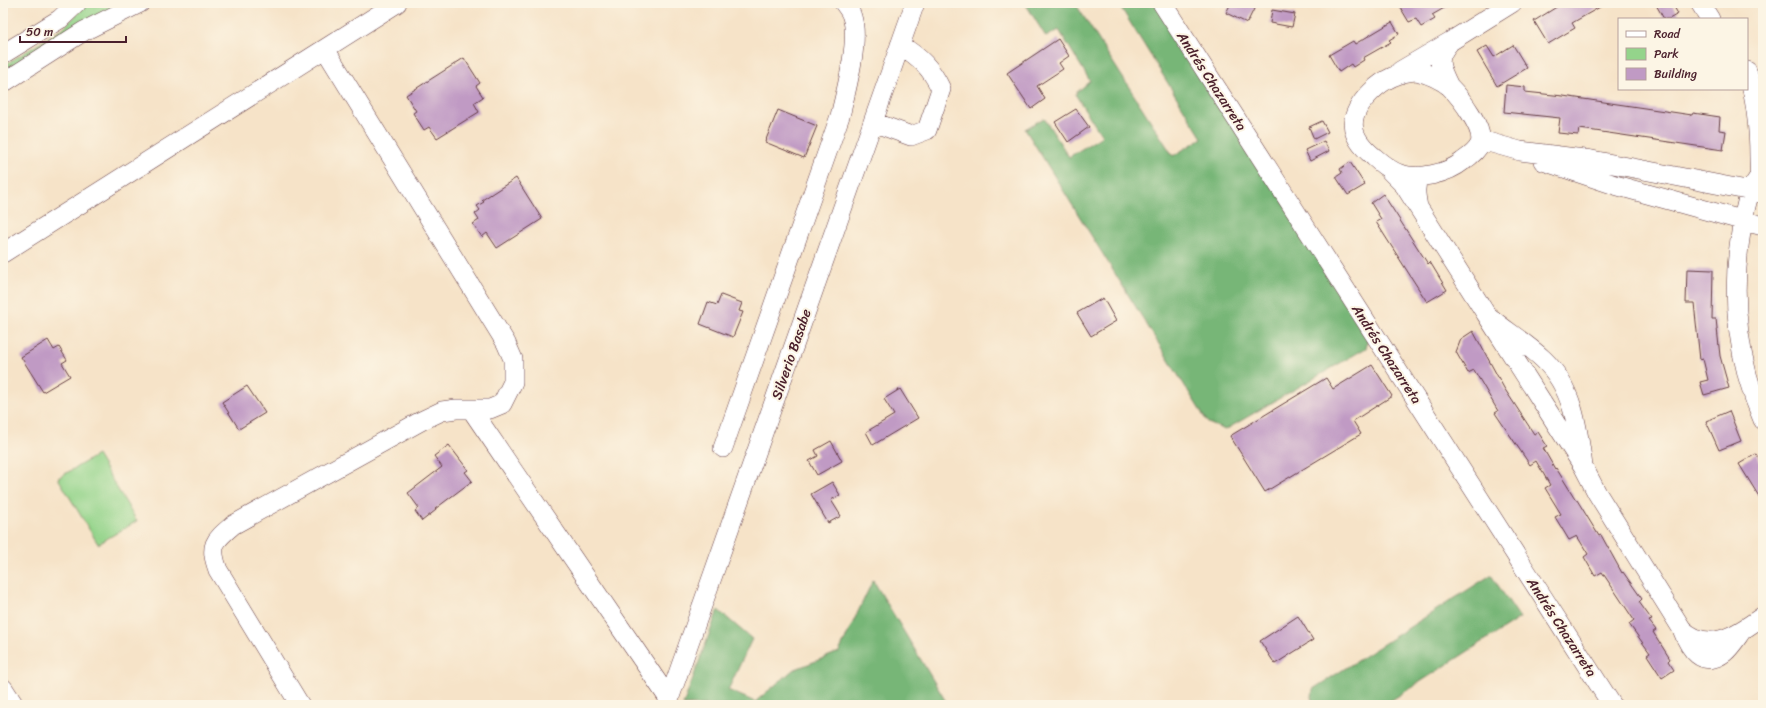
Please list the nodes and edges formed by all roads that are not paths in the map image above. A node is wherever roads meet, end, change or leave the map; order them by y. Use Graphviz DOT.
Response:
graph roads {
  1 [pos="77,3"];
  2 [pos="140,3"];
  3 [pos="397,3"];
  4 [pos="844,3"];
  5 [pos="915,3"];
  6 [pos="1162,3"];
  7 [pos="1512,3"];
  8 [pos="1700,3"];
  9 [pos="1714,3"];
  10 [pos="1709,18"];
  11 [pos="1722,18"];
  12 [pos="1451,41"];
  13 [pos="900,45"];
  14 [pos="325,49"];
  15 [pos="3,54"];
  16 [pos="1748,75"];
  17 [pos="1390,77"];
  18 [pos="3,83"];
  19 [pos="1449,86"];
  20 [pos="1740,90"];
  21 [pos="873,122"];
  22 [pos="1481,140"];
  23 [pos="1520,151"];
  24 [pos="1386,167"];
  25 [pos="1419,176"];
  26 [pos="1757,192"];
  27 [pos="1418,207"];
  28 [pos="1744,221"];
  29 [pos="1763,226"];
  30 [pos="3,253"];
  31 [pos="1486,314"];
  32 [pos="472,409"];
  33 [pos="1763,420"];
  34 [pos="723,448"];
  35 [pos="1583,466"];
  36 [pos="1763,616"];
  37 [pos="3,688"];
  38 [pos="668,702"];
  39 [pos="14,705"];
  40 [pos="300,705"];
  41 [pos="1612,705"];
  1 -- 15 [label="street"];
  2 -- 18 [label="street"];
  3 -- 14 [label="street"];
  4 -- 34 [label="street"];
  5 -- 13 [label="street, Silverio Basabe"];
  6 -- 41 [label="street, Andrés Chazarreta"];
  7 -- 12 [label="street"];
  8 -- 10 [label="street"];
  9 -- 11 [label="street"];
  12 -- 17 [label="street"];
  12 -- 19 [label="street"];
  13 -- 21 [label="street, Silverio Basabe"];
  13 -- 21 [label="street"];
  14 -- 30 [label="street"];
  14 -- 32 [label="street"];
  16 -- 26 [label="street"];
  17 -- 19 [label="street"];
  17 -- 24 [label="street"];
  19 -- 22 [label="street"];
  20 -- 26 [label="street"];
  21 -- 38 [label="street, Silverio Basabe"];
  22 -- 23 [label="street"];
  22 -- 25 [label="street"];
  23 -- 26 [label="street"];
  23 -- 28 [label="street"];
  24 -- 25 [label="street"];
  24 -- 27 [label="street"];
  25 -- 27 [label="street"];
  26 -- 28 [label="street"];
  27 -- 31 [label="street"];
  28 -- 29 [label="street"];
  28 -- 33 [label="street"];
  31 -- 35 [label="street"];
  31 -- 35 [label="street"];
  32 -- 38 [label="street"];
  32 -- 40 [label="street"];
  35 -- 36 [label="street"];
  37 -- 39 [label="street"];
}
